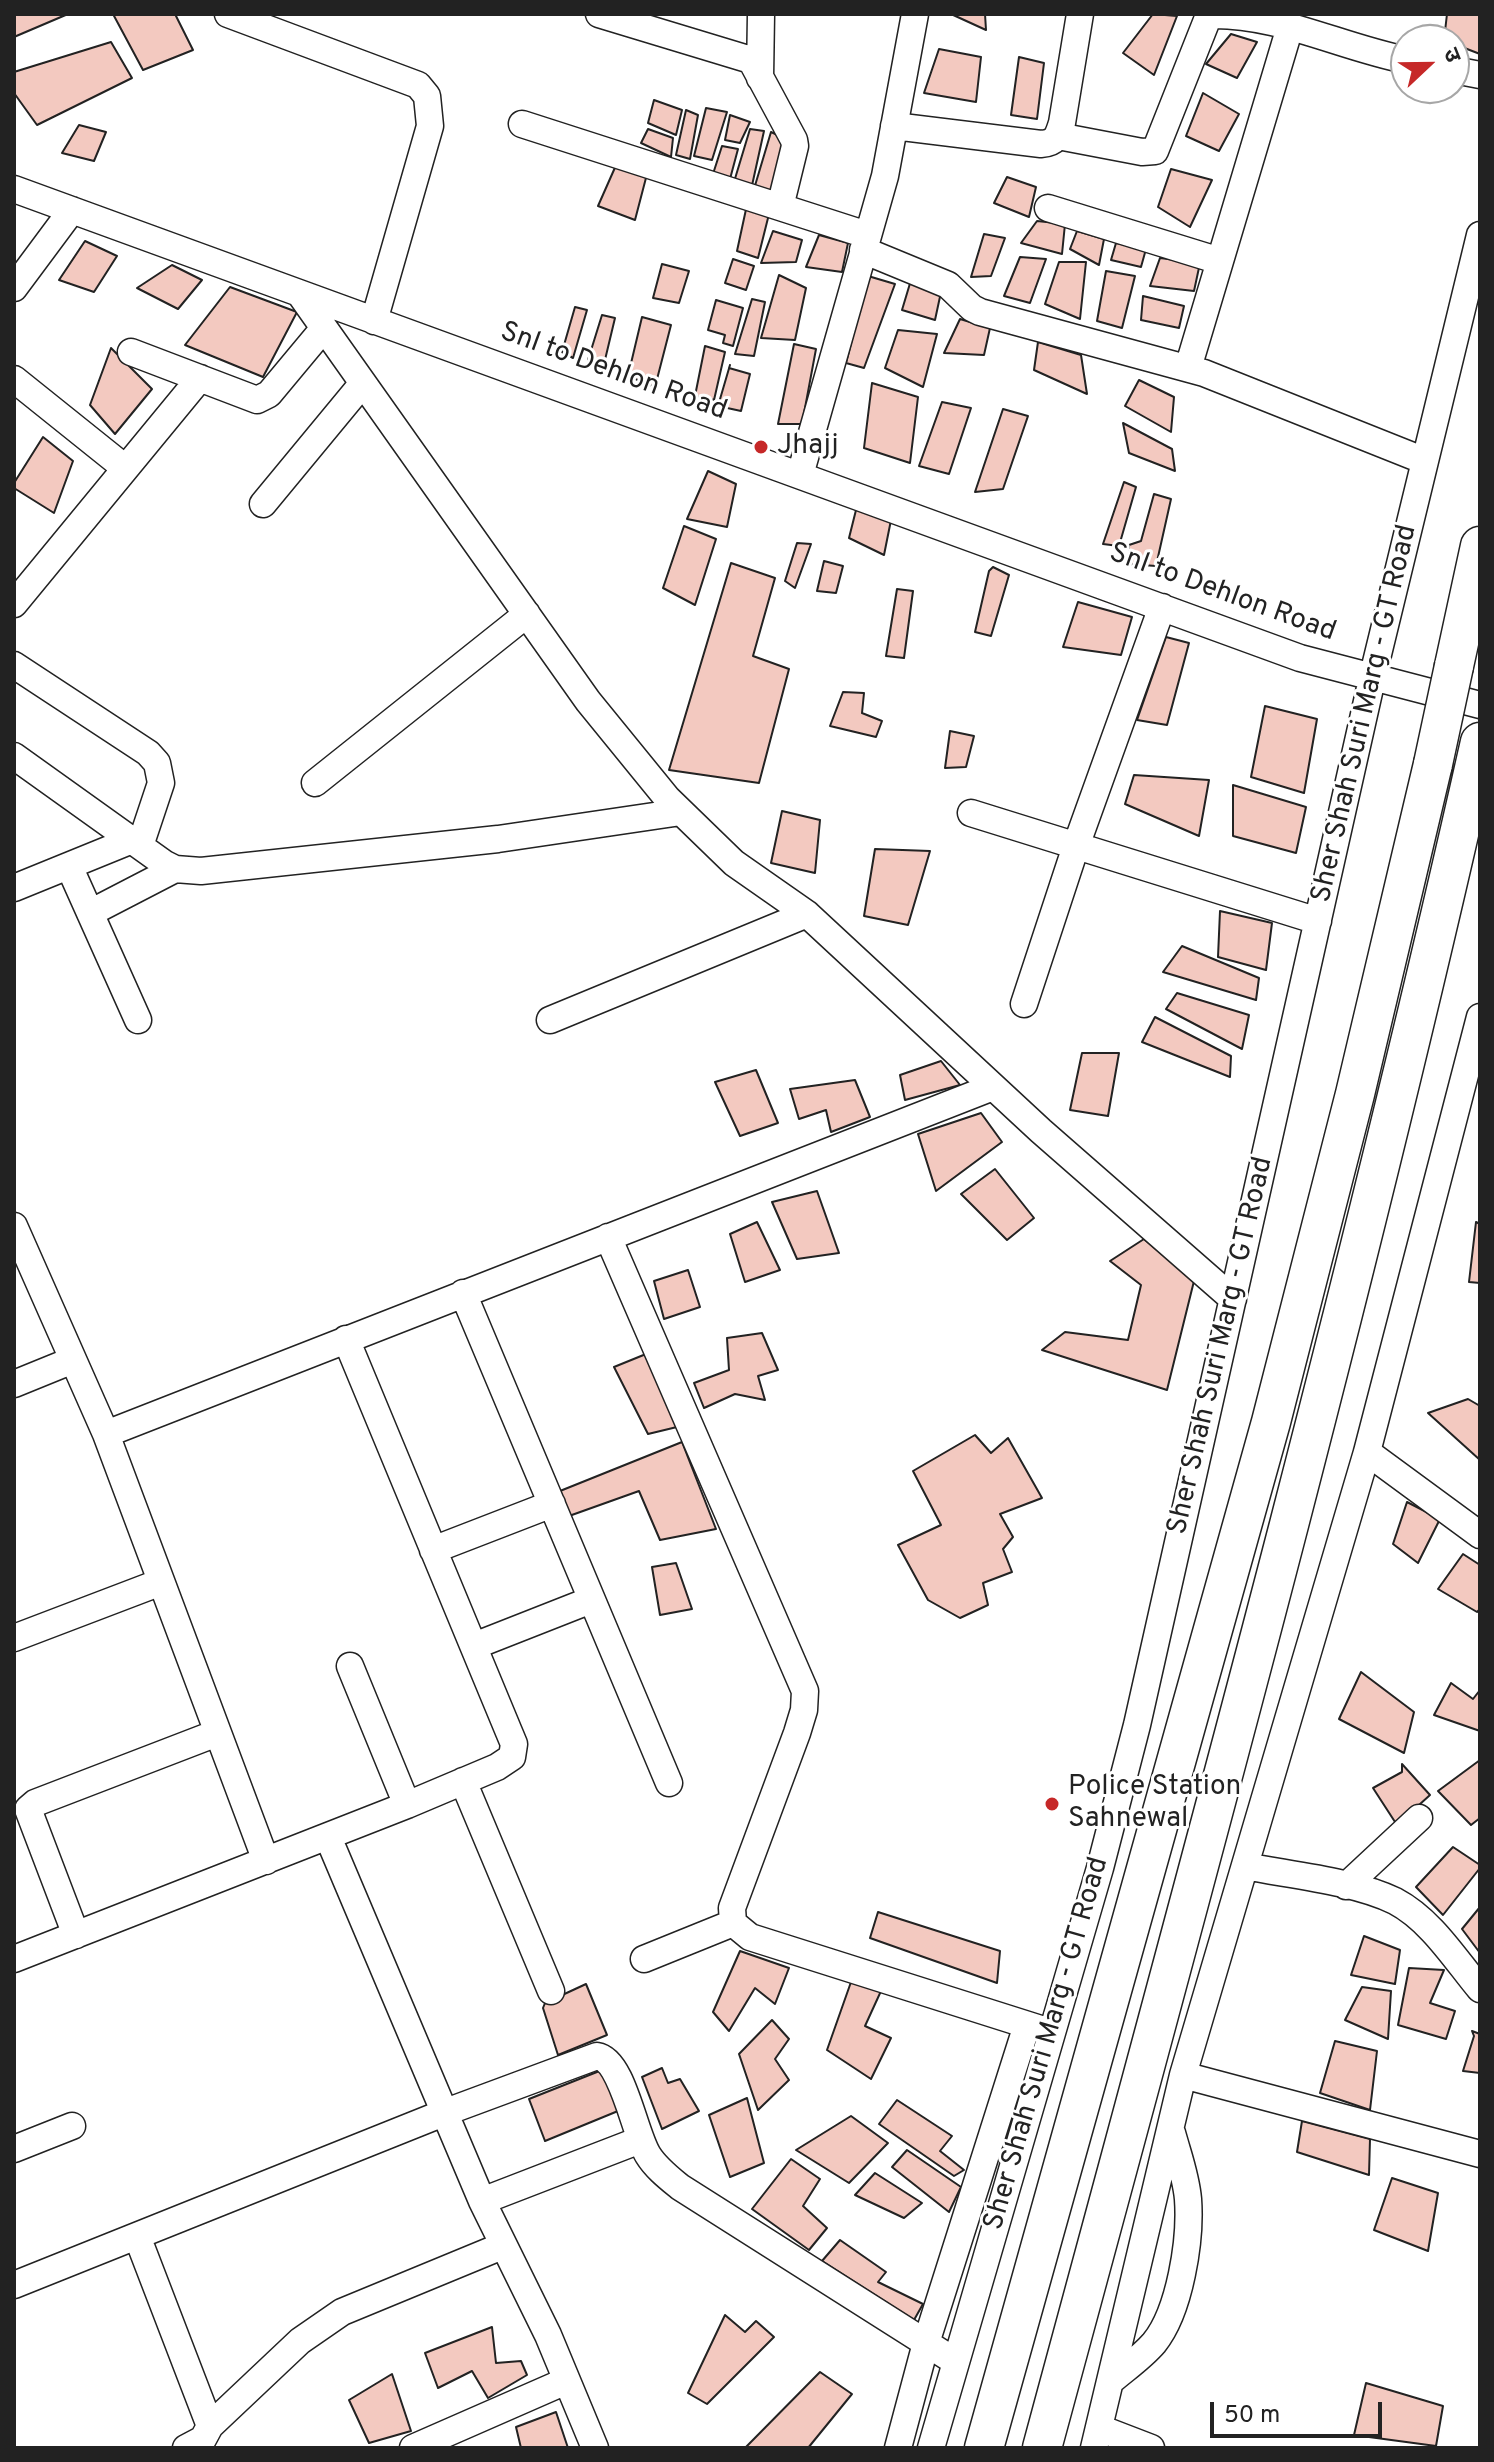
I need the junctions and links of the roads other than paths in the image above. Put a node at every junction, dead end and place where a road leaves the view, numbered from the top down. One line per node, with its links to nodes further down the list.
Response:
1 (228, 14): 21 (street)
2 (599, 14): 8 (street)
3 (761, 14): 8 (street)
4 (915, 14): 10 (street)
5 (1080, 14): 11 (street)
6 (1290, 27): 7 (street); 11 (street); 18 (street)
7 (1390, 57)
8 (760, 79): 13 (street)
9 (522, 124): 13 (street)
10 (894, 126): 11 (street); 17 (street)
11 (1058, 136)
12 (14, 189): 15 (street, Snl to Dehlon Road)
13 (780, 207): 17 (street)
14 (1048, 208): 18 (street)
15 (72, 210): 19 (street); 20 (street, Snl to Dehlon Road)
16 (1480, 235): 28 (street, Sher Shah Suri Marg - GT Road)
17 (865, 243): 24 (street); 30 (street)
18 (1220, 261): 24 (street)
19 (14, 288)
20 (300, 294): 21 (street, Snl to Dehlon Road); 22 (street)
21 (374, 321): 30 (street, Snl to Dehlon Road)
22 (324, 328): 25 (street); 27 (street)
23 (131, 352): 25 (street)
24 (1188, 368): 28 (street)
25 (200, 378): 29 (street)
26 (14, 379): 29 (street)
27 (363, 383): 31 (street); 35 (street)
28 (1425, 461): 37 (street, Sher Shah Suri Marg - GT Road)
29 (125, 468): 33 (street)
30 (800, 475): 34 (street, Snl to Dehlon Road)
31 (263, 504)
32 (1480, 546): 114 (highway, Sher Shah Suri Marg - GT Road, bridge)
33 (14, 604)
34 (1162, 607): 37 (street, Snl to Dehlon Road); 45 (street)
35 (527, 614): 41 (street); 42 (street)
36 (14, 665): 44 (street)
37 (1372, 679): 38 (street, Snl to Dehlon Road); 51 (street, Sher Shah Suri Marg - GT Road)
38 (1480, 705)
39 (14, 756): 44 (street)
40 (1477, 757): 115 (highway)
41 (315, 783)
42 (681, 812): 47 (street); 50 (street)
43 (971, 813): 45 (street)
44 (136, 843): 46 (street); 47 (street)
45 (1076, 846): 51 (street); 52 (street)
46 (69, 866): 48 (street); 49 (street)
47 (175, 869): 49 (street)
48 (14, 888)
49 (90, 913): 54 (street)
50 (807, 914): 55 (street); 56 (street)
51 (1318, 921): 61 (street, Sher Shah Suri Marg - GT Road)
52 (1024, 1004)
53 (1480, 1017): 66 (street)
54 (138, 1020)
55 (550, 1020)
56 (993, 1087): 58 (street); 61 (street)
57 (14, 1226): 59 (street)
58 (608, 1237): 60 (street); 84 (street)
59 (24, 1275): 63 (street)
60 (463, 1293): 62 (street); 67 (street)
61 (1233, 1299): 90 (street, Sher Shah Suri Marg - GT Road)
62 (346, 1339): 65 (street); 69 (street)
63 (73, 1360): 64 (street); 65 (street)
64 (14, 1384)
65 (106, 1434): 70 (street)
66 (1367, 1452): 68 (street); 82 (street)
67 (552, 1504): 69 (street); 71 (street)
68 (1480, 1535)
69 (433, 1550): 73 (street)
70 (161, 1582): 72 (street); 75 (street)
71 (591, 1600): 73 (street); 77 (street)
72 (14, 1638)
73 (474, 1646): 76 (street)
74 (350, 1666): 78 (street)
75 (217, 1733): 81 (street); 85 (street)
76 (463, 1781): 78 (street); 89 (street)
77 (669, 1783)
78 (407, 1805): 80 (street)
79 (1419, 1818): 83 (street)
80 (328, 1837): 81 (street); 92 (street)
81 (266, 1861): 85 (street)
82 (1245, 1866): 83 (street); 91 (street)
83 (1346, 1886): 88 (street)
84 (733, 1923): 87 (street); 90 (street)
85 (76, 1935): 86 (street)
86 (14, 1959)
87 (644, 1959)
88 (1480, 1989)
89 (551, 1991)
90 (1038, 2029): 102 (street); 103 (street, Sher Shah Suri Marg - GT Road)
91 (1183, 2075): 94 (street); 97 (street)
92 (446, 2112): 95 (street); 98 (street); 99 (street)
93 (72, 2126): 96 (street)
94 (1171, 2129): 104 (street); 104 (street)
95 (640, 2140): 98 (street); 102 (street)
96 (14, 2149)
97 (1480, 2154)
98 (482, 2201): 100 (street)
99 (137, 2236): 101 (street); 107 (street)
100 (502, 2246): 105 (street); 107 (street)
101 (14, 2285)
102 (926, 2343): 103 (street); 106 (street)
103 (956, 2362): 109 (street, Sher Shah Suri Marg - GT Road)
104 (1112, 2380): 108 (street)
105 (566, 2381): 111 (street); 112 (street)
106 (905, 2419): 109 (street); 113 (street)
107 (210, 2426): 110 (street)
108 (1096, 2438): 116 (street)
109 (933, 2440)
110 (186, 2448)
111 (413, 2448)
112 (595, 2448)
113 (898, 2448)
114 (984, 2448)
115 (1042, 2448)
116 (1151, 2448)

